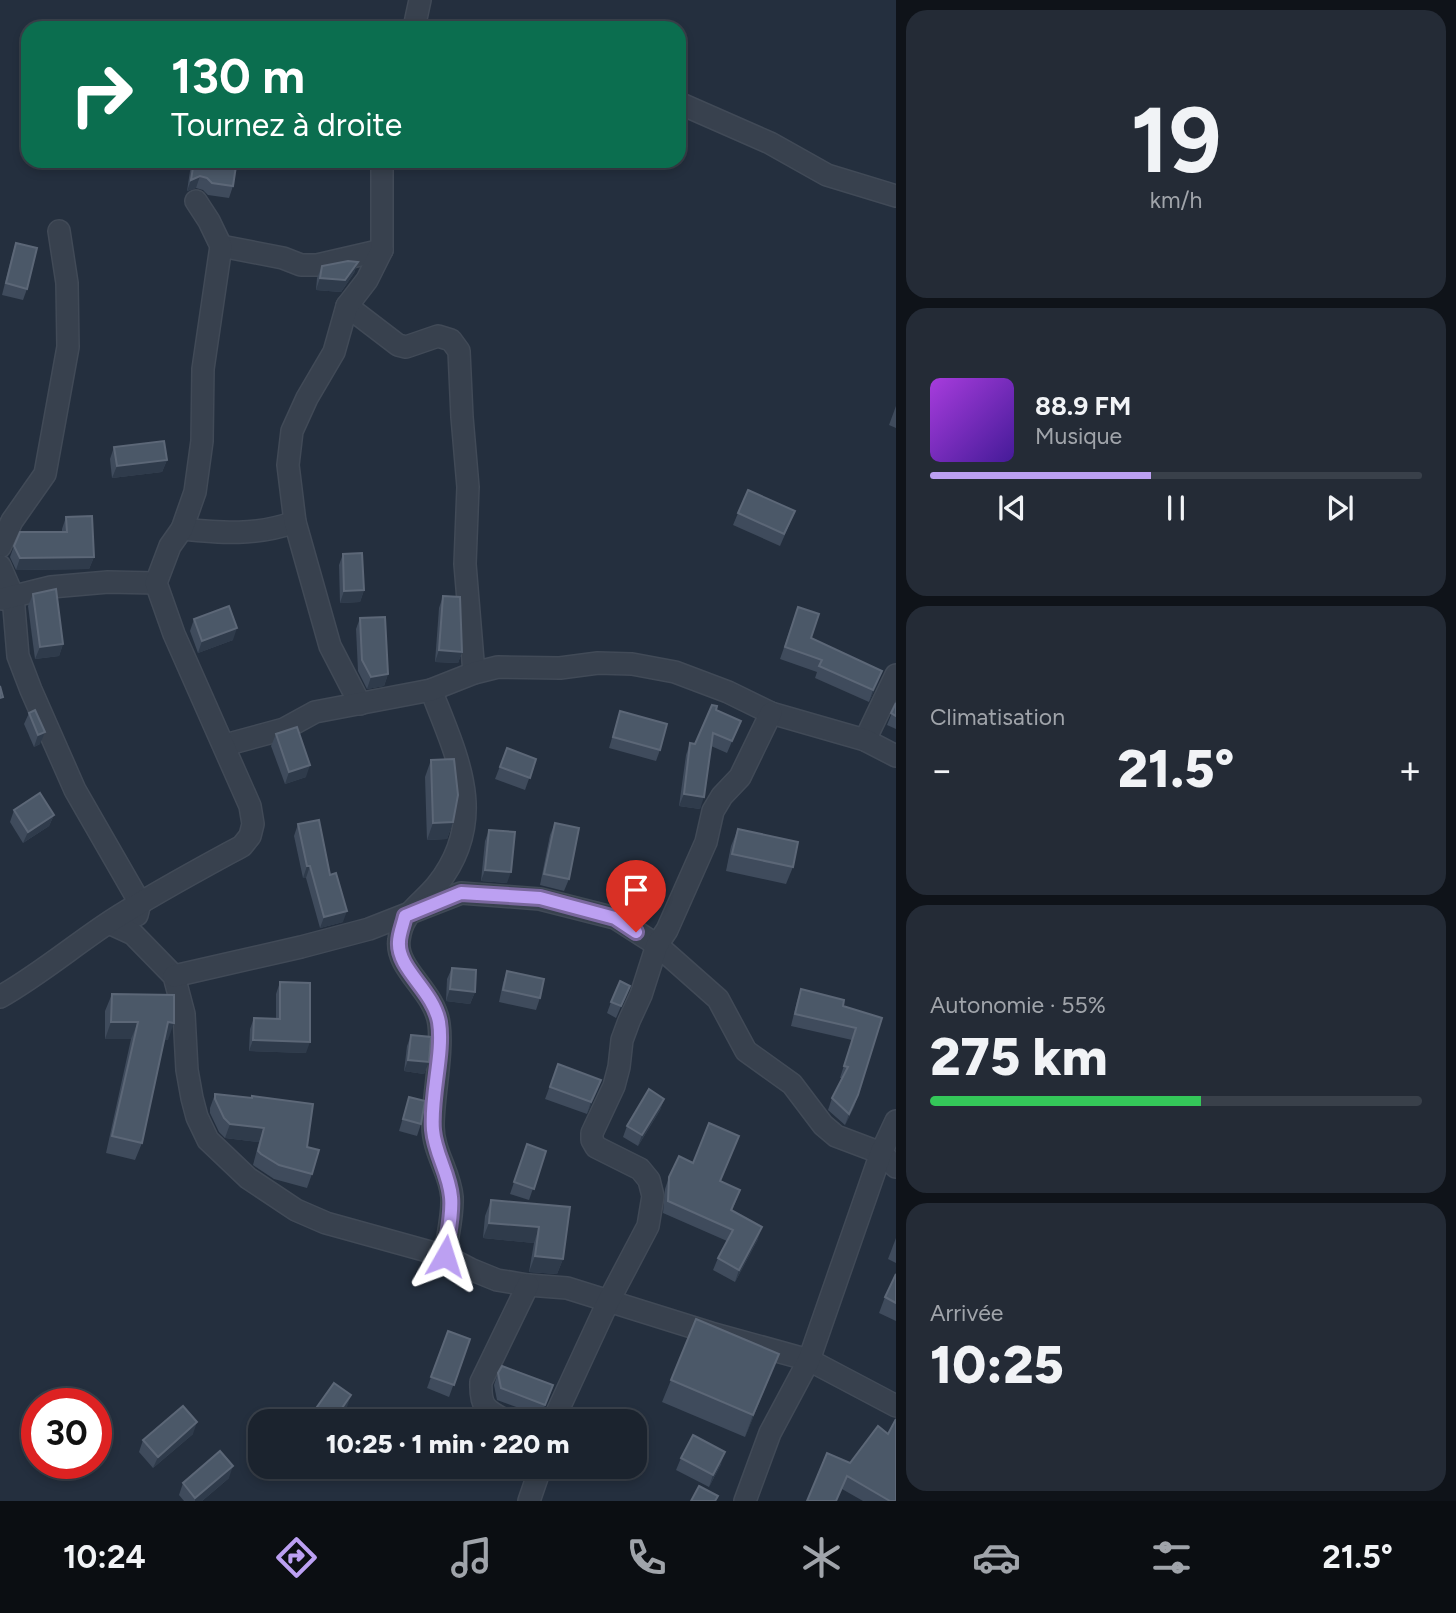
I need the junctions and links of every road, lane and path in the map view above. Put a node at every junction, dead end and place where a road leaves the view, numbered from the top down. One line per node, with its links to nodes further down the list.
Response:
1 (420, 0): 2 (street)
2 (416, 21)
3 (686, 106): 5 (street)
4 (383, 168): 9 (street)
5 (896, 196)
6 (196, 201): 8 (street)
7 (60, 231): 13 (street)
8 (221, 246): 9 (street); 12 (street)
9 (383, 250): 10 (street)
10 (346, 306): 11 (street); 17 (street)
11 (295, 522): 12 (street); 20 (street)
12 (182, 529): 15 (street)
13 (0, 547)
14 (0, 566): 16 (street)
15 (156, 583): 16 (street); 23 (street)
16 (7, 598): 25 (street)
17 (474, 673): 19 (street); 21 (street)
18 (896, 675): 22 (street)
19 (431, 690): 20 (street); 26 (street)
20 (360, 704): 23 (street)
21 (771, 713): 22 (street); 29 (street)
22 (865, 740): 24 (street)
23 (225, 745): 25 (street)
24 (896, 756)
25 (140, 903): 27 (street); 28 (street)
26 (405, 916): 29 (street); 30 (street); 34 (street)
27 (109, 923): 28 (street); 31 (street)
28 (133, 934): 30 (street)
29 (657, 945): 33 (street); 36 (street)
30 (174, 976): 34 (street)
31 (0, 998)
32 (896, 1121): 33 (street)
33 (888, 1160): 37 (street)
34 (445, 1256): 35 (street)
35 (528, 1285): 36 (street); 39 (street)
36 (608, 1302): 37 (street); 40 (street)
37 (809, 1360): 38 (street); 43 (street)
38 (896, 1406)
39 (486, 1409)
40 (559, 1409)
41 (537, 1479): 42 (street)
42 (529, 1501)
43 (745, 1501)

